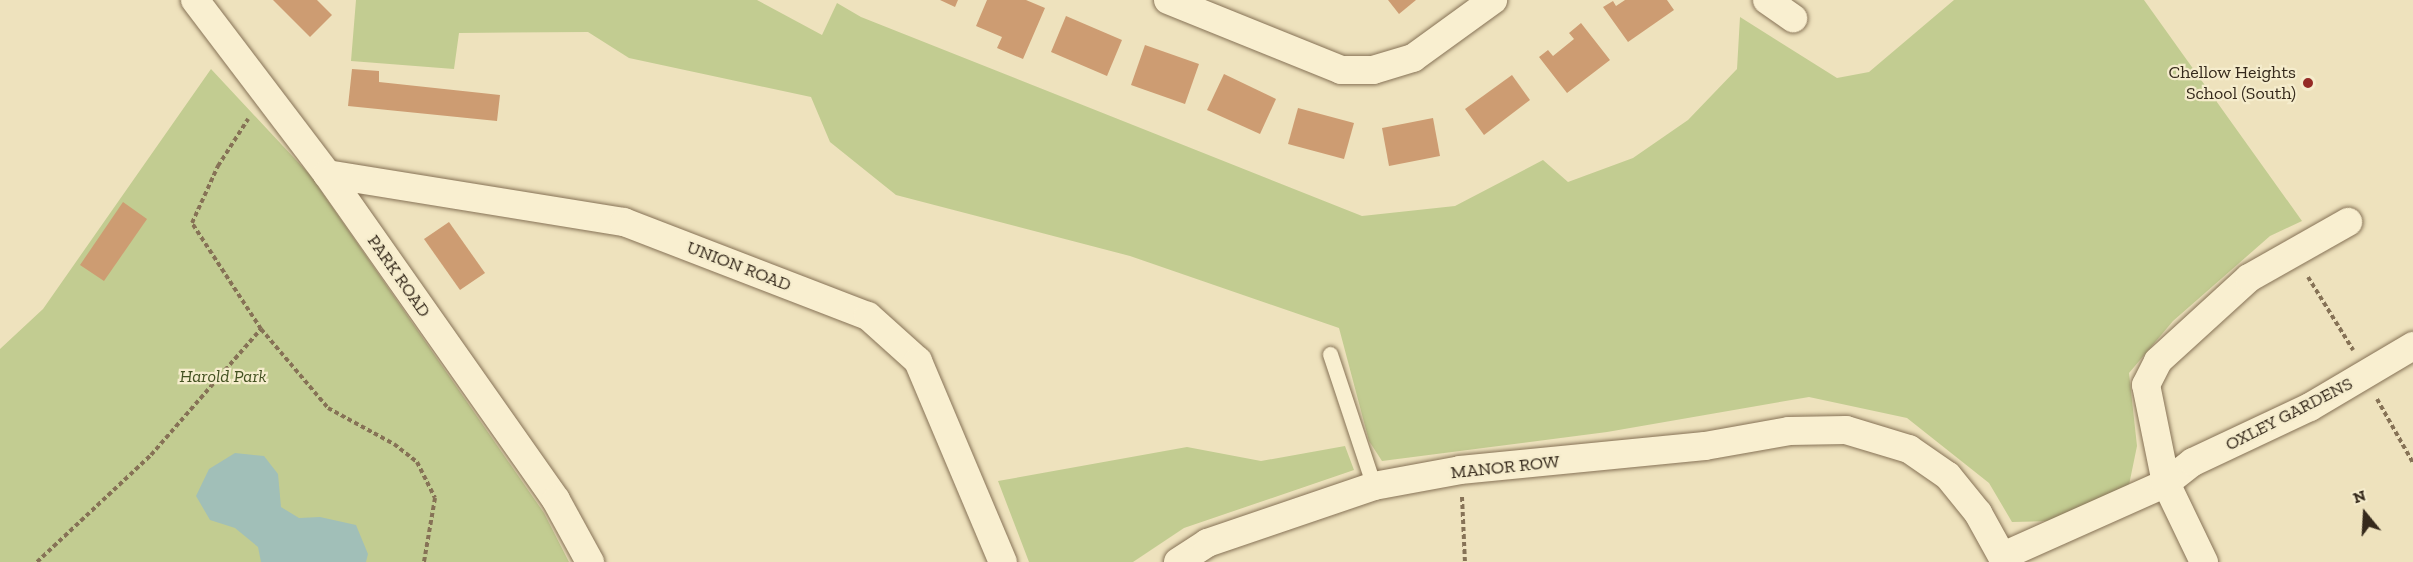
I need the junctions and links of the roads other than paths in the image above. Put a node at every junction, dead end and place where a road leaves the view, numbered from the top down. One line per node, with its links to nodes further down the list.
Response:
1 (195, 0): 6 (street, PARK ROAD)
2 (1168, 0): 3 (street)
3 (1493, 0)
4 (1767, 0): 5 (street)
5 (1793, 18)
6 (327, 174): 13 (street, PARK ROAD); 14 (street, UNION ROAD)
7 (2348, 222): 10 (street)
8 (2413, 346): 10 (street, OXLEY GARDENS)
9 (1330, 354): 11 (lane)
10 (2166, 483): 12 (street, OXLEY GARDENS); 16 (street)
11 (1374, 486): 12 (street, MANOR ROW); 15 (street, MANOR ROW)
12 (2004, 559)
13 (590, 562)
14 (1003, 562)
15 (1178, 562)
16 (2204, 562)

